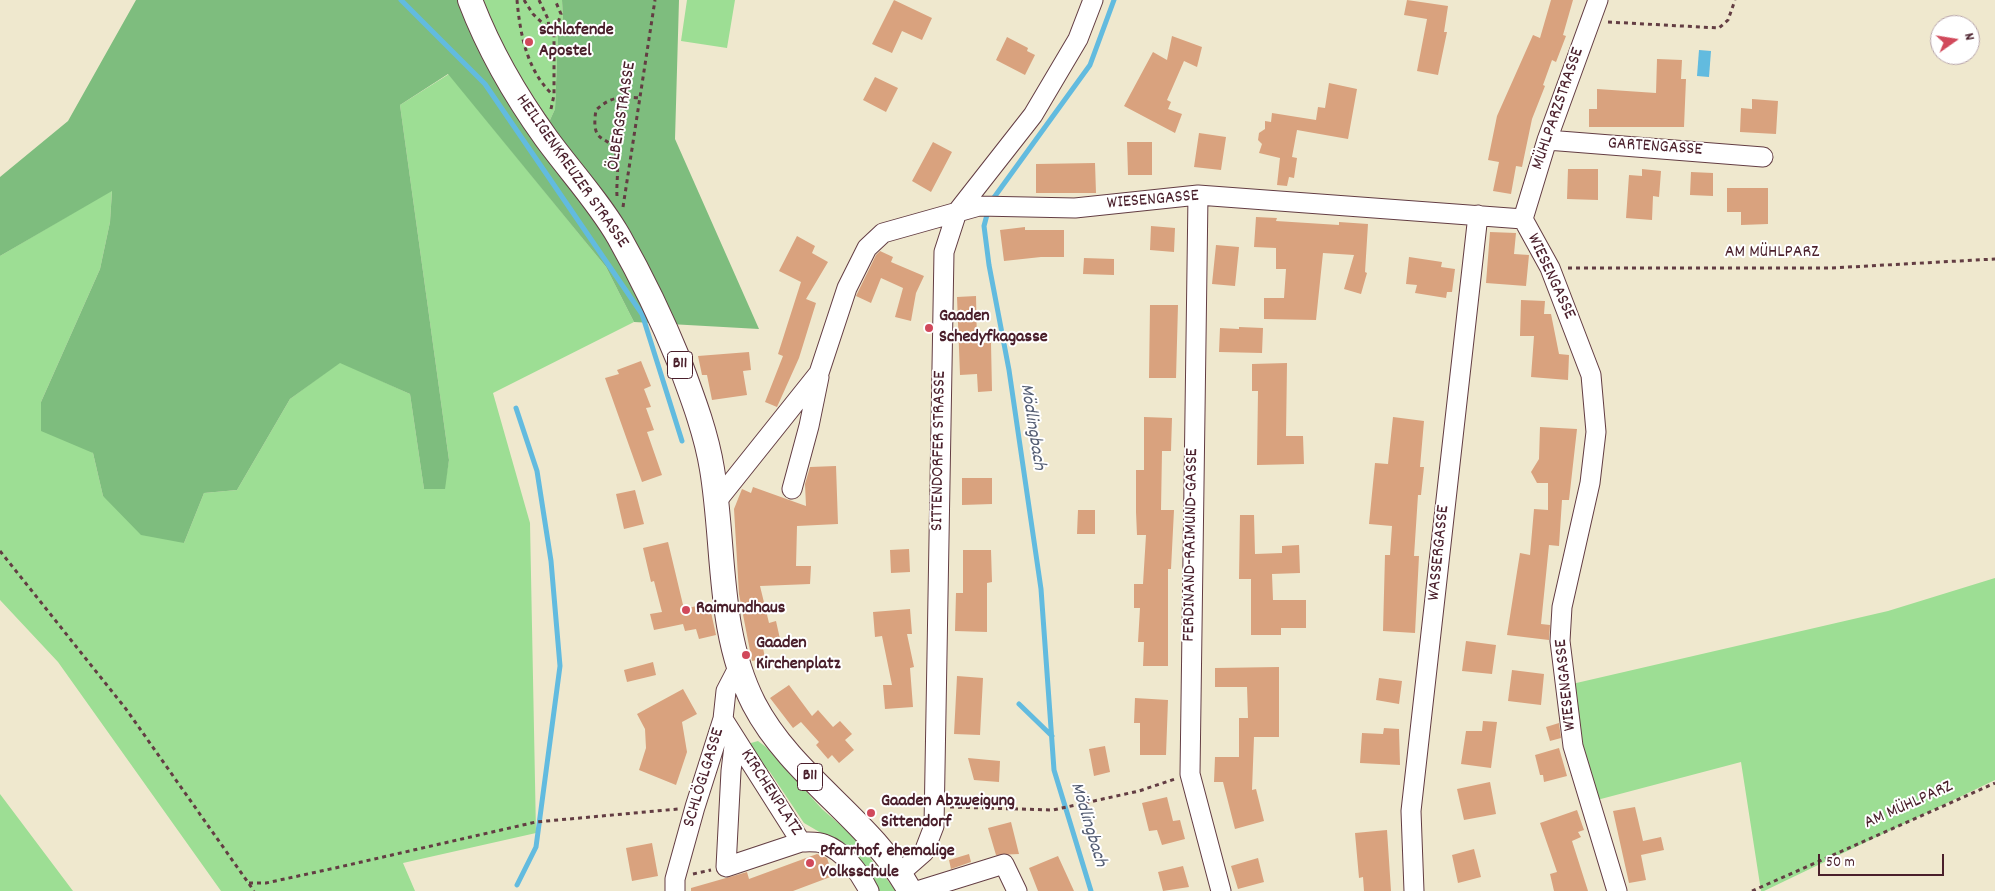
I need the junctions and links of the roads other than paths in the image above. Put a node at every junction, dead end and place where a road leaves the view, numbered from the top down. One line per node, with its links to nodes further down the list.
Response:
1 (470, 0): 12 (main road, HEILIGENKREUZER STRASSE / B11)
2 (1093, 0): 7 (street, SITTENDORFER STRASSE)
3 (1598, 0): 4 (street, MÜHLPARZSTRASSE)
4 (1546, 140): 5 (street, GARTENGASSE); 9 (street, MÜHLPARZSTRASSE)
5 (1763, 157)
6 (1198, 195): 7 (street, WIESENGASSE); 8 (street, WIESENGASSE); 22 (street, FERDINAND-RAIMUND-GASSE)
7 (957, 212): 10 (street, WIESENGASSE); 17 (street, SITTENDORFER STRASSE)
8 (1478, 215): 9 (street, WIESENGASSE); 23 (street, WASSERGASSE)
9 (1523, 219): 24 (street, WIESENGASSE)
10 (815, 379): 11 (street); 12 (street)
11 (792, 489)
12 (716, 502): 13 (main road, HEILIGENKREUZER STRASSE / B11)
13 (739, 666): 14 (street, SCHLÖGLGASSE); 17 (main road, KIRCHENPLATZ / B11)
14 (723, 719): 15 (street, KIRCHENPLATZ); 18 (street, SCHLÖGLGASSE)
15 (735, 738): 16 (street, KIRCHENPLATZ); 16 (street)
16 (801, 842): 19 (street, KIRCHENPLATZ)
17 (905, 882)
18 (676, 891)
19 (869, 891)
20 (917, 891): 21 (street)
21 (1017, 891)
22 (1221, 891)
23 (1414, 891)
24 (1617, 891)

